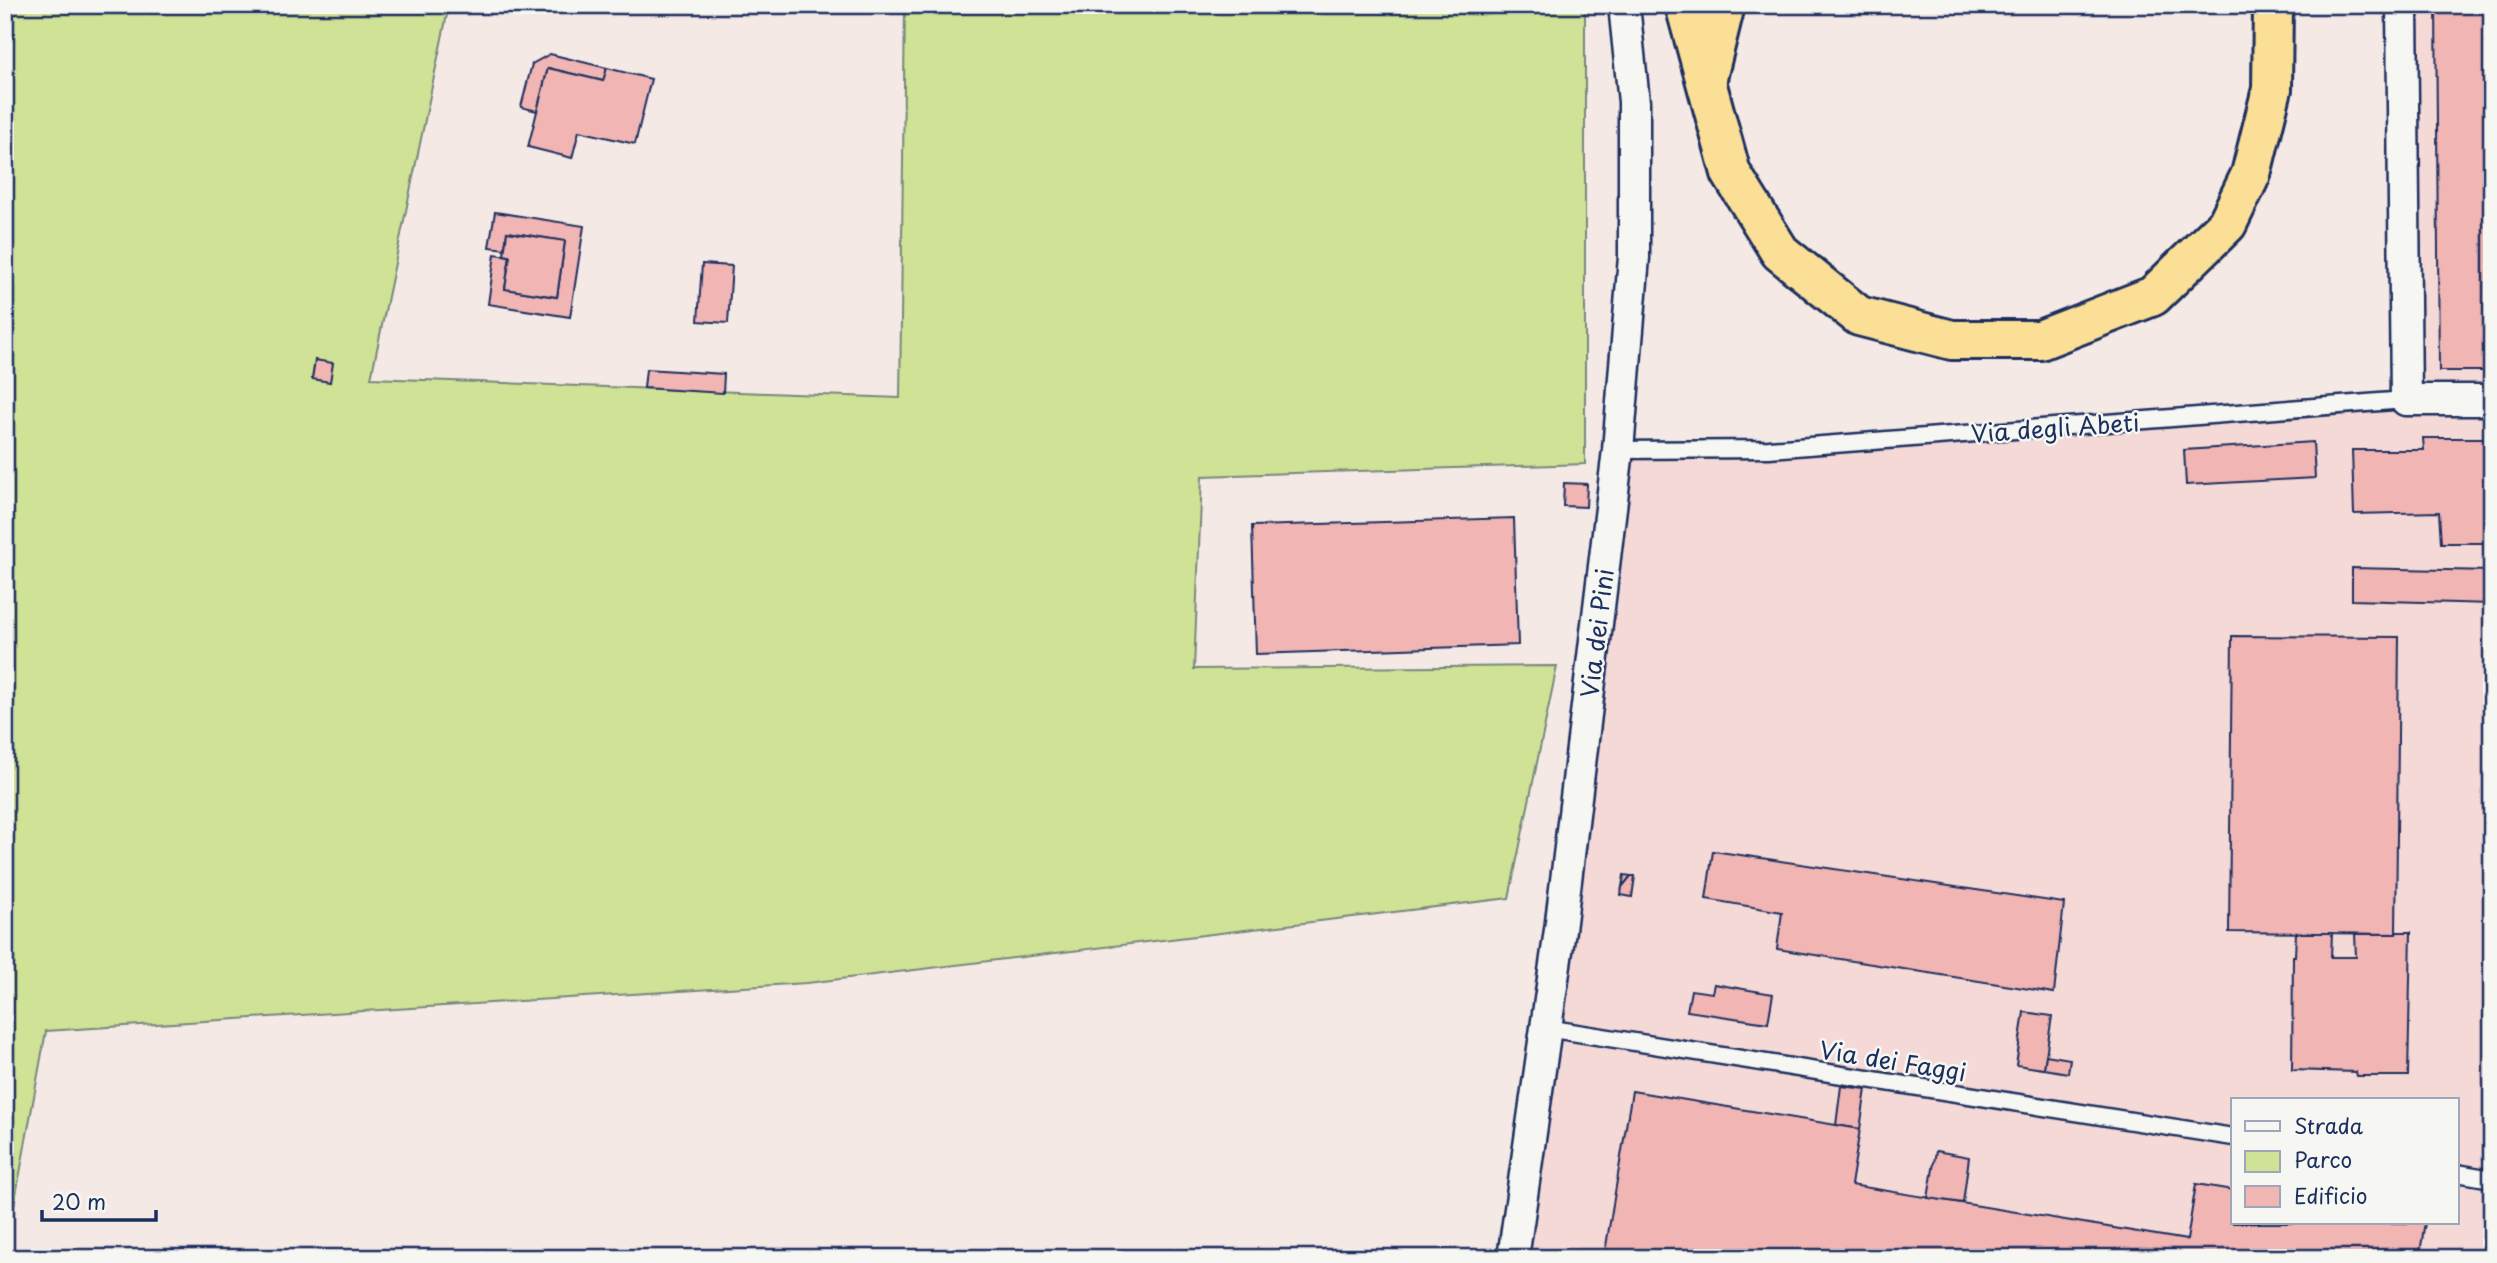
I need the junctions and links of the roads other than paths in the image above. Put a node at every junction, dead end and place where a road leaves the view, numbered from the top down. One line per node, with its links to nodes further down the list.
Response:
1 (1624, 5): 9 (street, Via dei Pini)
2 (1685, 5): 6 (highway)
3 (1725, 5): 6 (highway)
4 (2273, 5): 6 (highway)
5 (2402, 5): 7 (street)
6 (1705, 84)
7 (2406, 400): 8 (street, Via degli Abeti); 9 (lane, Via degli Abeti)
8 (2492, 400)
9 (1618, 450): 10 (street, Via dei Pini)
10 (1546, 1028): 11 (lane, Via dei Faggi); 14 (street, Via dei Pini)
11 (2231, 1137)
12 (2458, 1173): 13 (lane)
13 (2492, 1179)
14 (1514, 1258)

